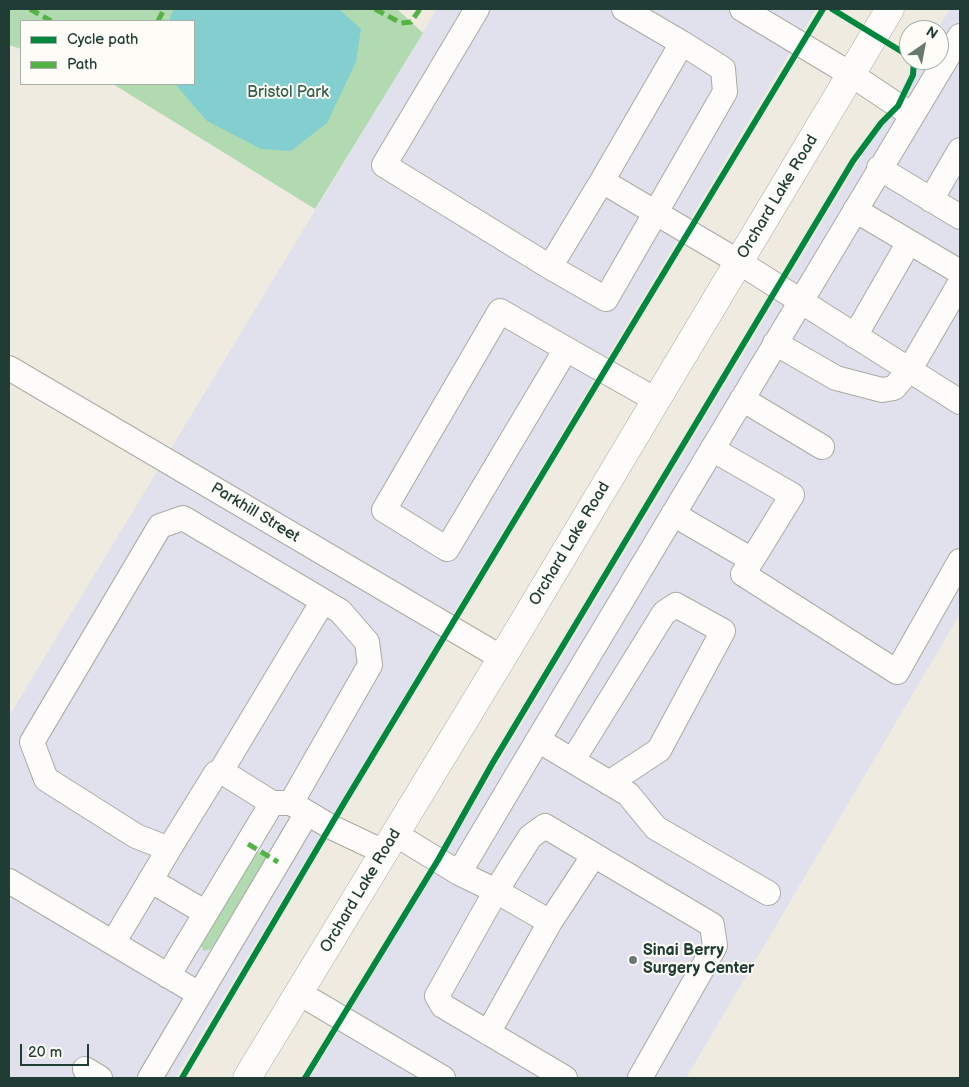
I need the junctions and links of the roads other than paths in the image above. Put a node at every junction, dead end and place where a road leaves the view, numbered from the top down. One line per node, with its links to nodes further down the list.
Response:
1 (476, 9): 18 (street)
2 (624, 9): 6 (street)
3 (742, 9): 7 (street)
4 (890, 9): 7 (main road, Orchard Lake Road)
5 (960, 36): 8 (street)
6 (682, 43): 11 (street); 14 (street)
7 (852, 75): 8 (street); 17 (main road, Orchard Lake Road)
8 (912, 115): 10 (street)
9 (960, 150): 12 (street)
10 (879, 168): 12 (street); 13 (street)
11 (602, 181): 14 (street); 18 (street)
12 (931, 200): 15 (street)
13 (854, 210): 16 (street); 21 (street)
14 (655, 213): 17 (street); 18 (street)
15 (960, 217)
16 (909, 242): 19 (street); 22 (street)
17 (739, 262): 21 (street); 28 (main road, Orchard Lake Road)
18 (550, 267)
19 (960, 272)
20 (960, 283): 26 (street)
21 (800, 300): 22 (street); 23 (street)
22 (855, 336): 26 (street)
23 (775, 343): 26 (street); 27 (street)
24 (566, 348): 24 (street); 28 (street)
25 (9, 368): 36 (street, Parkhill Street)
26 (910, 369): 29 (street)
27 (742, 399): 30 (street); 31 (street)
28 (656, 400): 36 (main road, Orchard Lake Road)
29 (960, 402)
30 (822, 447)
31 (712, 449): 32 (street); 33 (street)
32 (673, 514): 33 (street); 37 (street)
33 (752, 560): 34 (street)
34 (960, 561)
35 (323, 601): 39 (street); 41 (street); 43 (street)
36 (502, 658): 42 (main road, Orchard Lake Road)
37 (538, 740): 38 (street); 45 (street)
38 (573, 760): 40 (street); 40 (street)
39 (221, 771): 41 (street); 43 (street)
40 (609, 783): 49 (street)
41 (290, 806): 42 (street); 50 (street); 55 (street)
42 (390, 843): 45 (street); 54 (main road, Orchard Lake Road)
43 (169, 849): 46 (street)
44 (594, 855): 48 (street); 51 (street); 61 (street)
45 (458, 873): 48 (street)
46 (150, 880): 50 (street); 52 (street)
47 (9, 881): 52 (street)
48 (496, 891): 51 (street); 56 (street)
49 (768, 893)
50 (206, 913): 53 (street)
51 (550, 922): 56 (street)
52 (113, 943): 53 (street)
53 (168, 976): 55 (street)
54 (299, 993): 58 (main road, Orchard Lake Road); 59 (street)
55 (199, 994): 57 (street)
56 (488, 1033): 60 (street)
57 (150, 1078)
58 (247, 1078)
59 (444, 1078)
60 (565, 1078)
61 (640, 1078)

